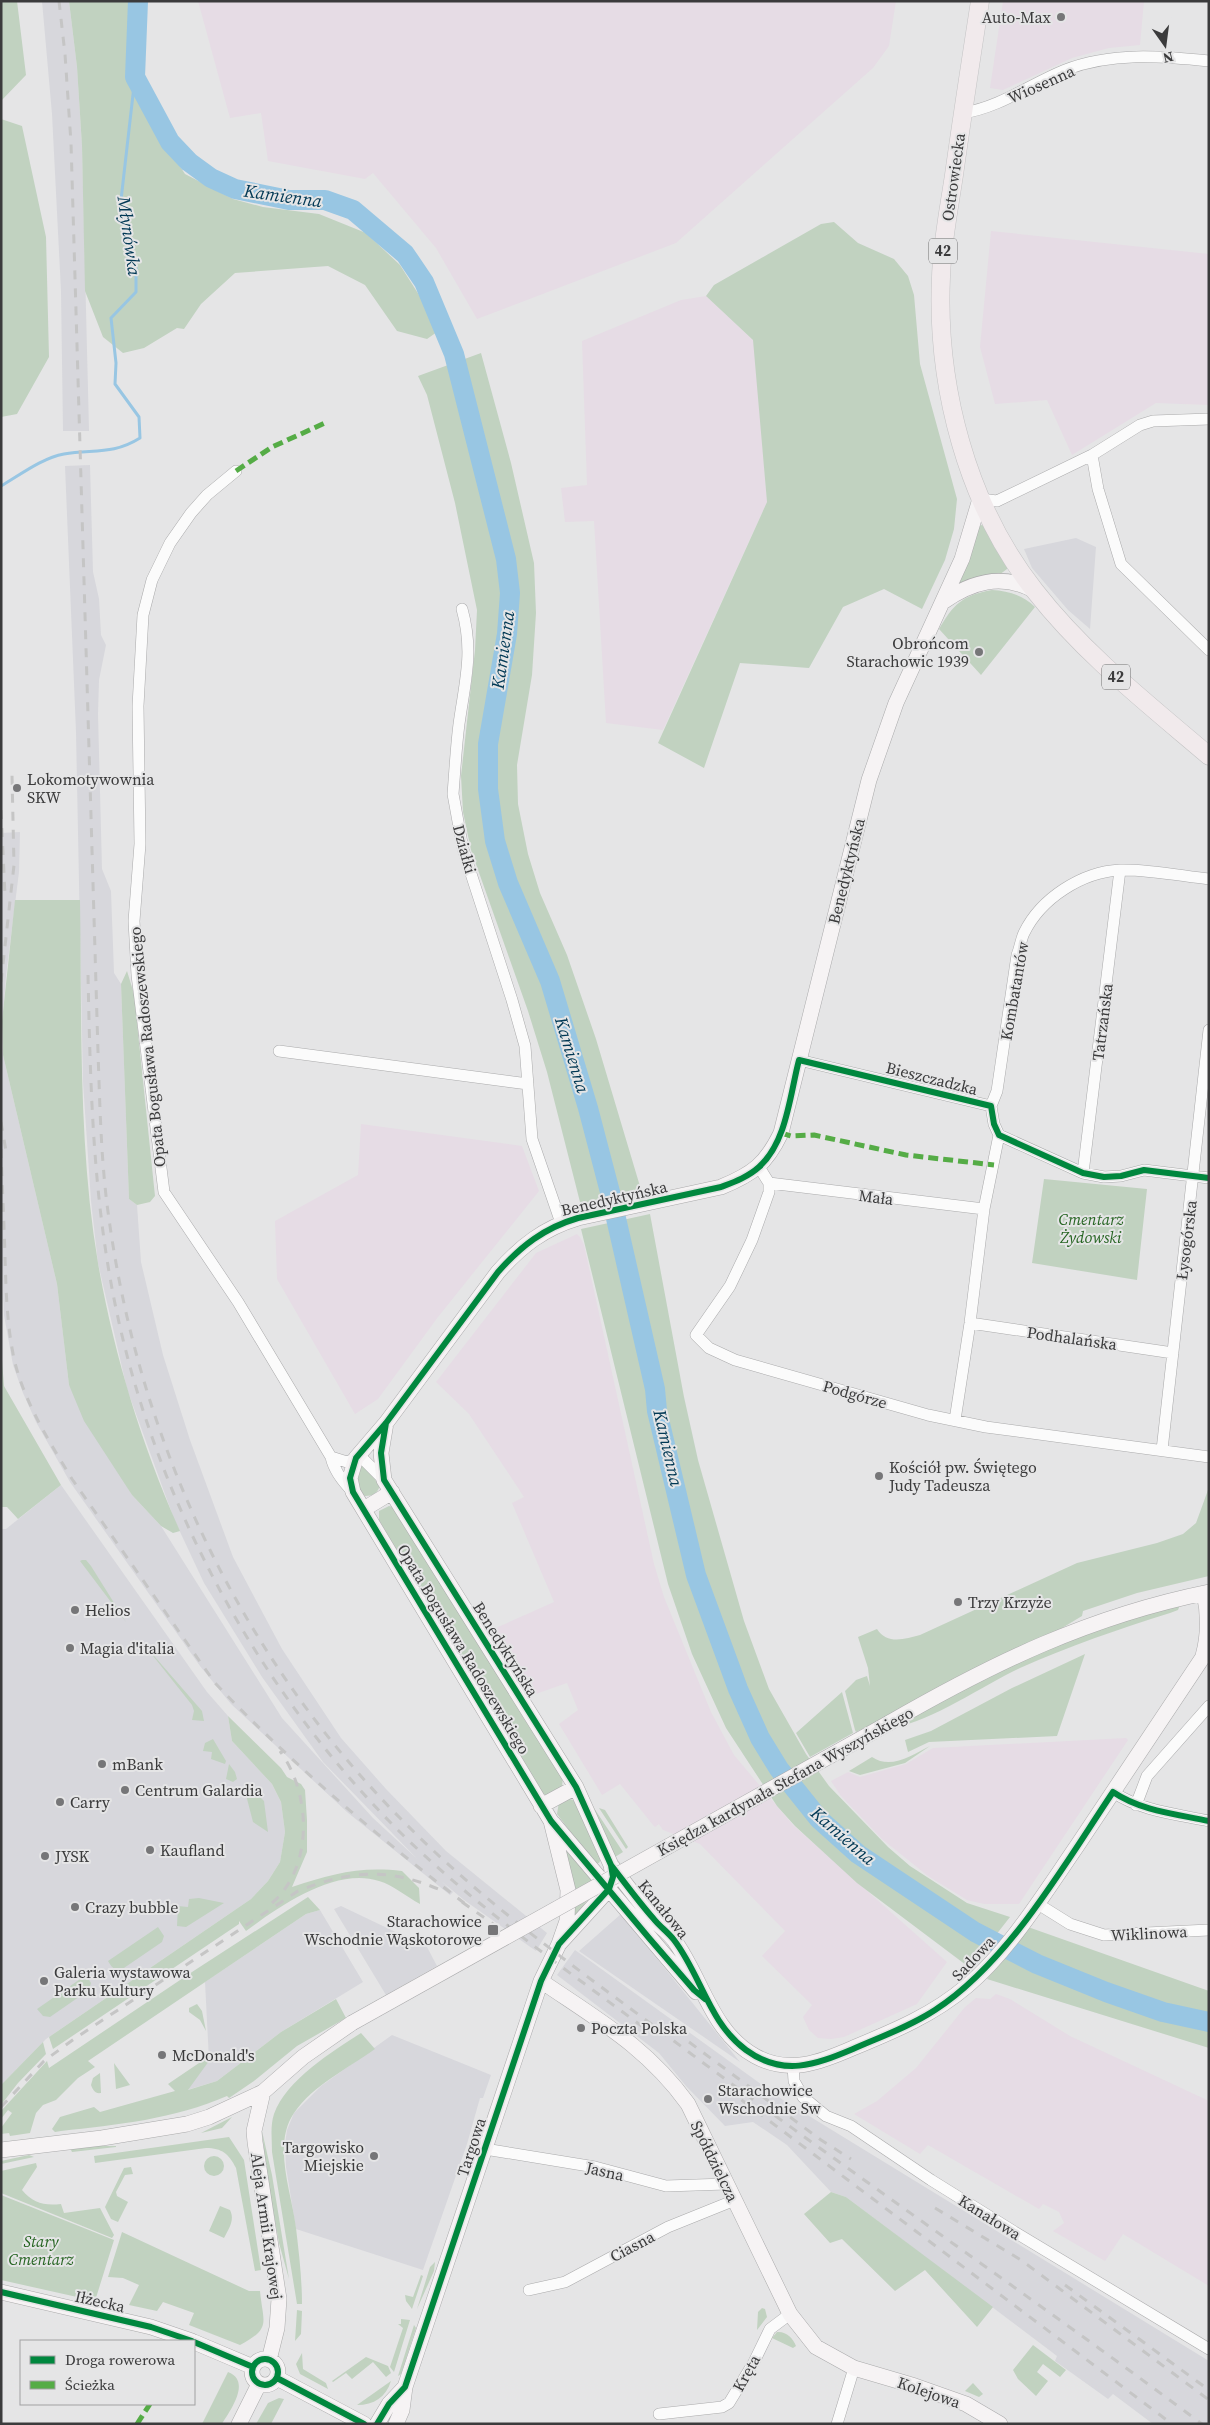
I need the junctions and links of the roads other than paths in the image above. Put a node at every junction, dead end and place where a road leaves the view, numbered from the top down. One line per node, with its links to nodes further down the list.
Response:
1 (980, 1): 3 (main road, Ostrowiecka / 42)
2 (1209, 61): 3 (street, Wiosenna)
3 (963, 113): 7 (main road, Ostrowiecka / 42)
4 (1209, 420): 5 (street)
5 (1092, 455): 7 (street); 11 (street)
6 (236, 471): 33 (street, Opata Bogusława Radoszewskiego)
7 (980, 499): 8 (main road, 42); 9 (street, Benedyktyńska)
8 (1034, 590): 9 (street); 12 (main road, 42)
9 (942, 603): 17 (street, Benedyktyńska)
10 (462, 609): 18 (street, Działki)
11 (1209, 650)
12 (1209, 756)
13 (1120, 870): 14 (street, Kombatantów); 19 (street, Kombatantów); 22 (street, Tatrzańska)
14 (1209, 879)
15 (1209, 1030): 23 (street, Łysogórska)
16 (282, 1051): 18 (street)
17 (798, 1060): 19 (street, Bieszczadzka); 21 (street, Benedyktyńska)
18 (528, 1084): 27 (street, Działki)
19 (991, 1106): 20 (street, Bieszczadzka)
20 (999, 1135): 22 (street); 26 (street)
21 (759, 1168): 25 (street); 27 (street, Benedyktyńska)
22 (1083, 1173): 23 (street)
23 (1193, 1176): 24 (street); 29 (street, Łysogórska)
24 (1209, 1178)
25 (769, 1183): 26 (street, Mała); 30 (street, Podgórze)
26 (984, 1210): 28 (street)
27 (562, 1223): 31 (street, Benedyktyńska)
28 (970, 1323): 29 (street, Podhalańska); 30 (street)
29 (1173, 1353): 32 (street, Łysogórska)
30 (955, 1420): 32 (street, Podgórze)
31 (386, 1423): 35 (street, Benedyktyńska); 36 (street, Benedyktyńska)
32 (1162, 1450): 34 (street, Podgórze)
33 (331, 1457): 35 (street); 37 (street, Opata Bogusława Radoszewskiego)
34 (1209, 1457)
35 (356, 1458): 36 (street); 37 (street, Benedyktyńska)
36 (388, 1486): 38 (street); 42 (street, Benedyktyńska)
37 (353, 1492): 38 (street, Opata Bogusława Radoszewskiego)
38 (364, 1509): 44 (street, Opata Bogusława Radoszewskiego)
39 (1206, 1592): 40 (street, Sadowa); 57 (street, Księdza kardynała Stefana Wyszyńskiego, bridge)
40 (1206, 1653): 43 (street, Sadowa)
41 (1209, 1706): 45 (street)
42 (576, 1787): 44 (street); 48 (street, Benedyktyńska)
43 (1113, 1792): 45 (street); 50 (street, Sadowa)
44 (541, 1806): 46 (street, Opata Bogusława Radoszewskiego)
45 (1136, 1806): 47 (street)
46 (551, 1821): 49 (street, Kanałowa); 52 (street, Opata Bogusława Radoszewskiego)
47 (1209, 1821)
48 (611, 1865): 49 (street, Benedyktyńska); 54 (street, Kanałowa)
49 (609, 1889): 52 (street, Targowa); 54 (street, Kanałowa)
50 (1038, 1904): 51 (street, Wiklinowa); 56 (street, Sadowa)
51 (1209, 1930)
52 (559, 1944): 53 (street, Targowa)
53 (541, 1982): 59 (street, Targowa); 62 (street, Spółdzielcza)
54 (705, 1999): 55 (street, Kanałowa)
55 (767, 2061): 56 (street, Sadowa)
56 (793, 2066): 69 (street, Kanałowa)
57 (263, 2092): 58 (street, Księdza kardynała Stefana Wyszyńskiego); 70 (street, Aleja Armii Krajowej)
58 (24, 2149): 60 (street, Księdza kardynała Stefana Wyszyńskiego); 61 (street, Księdza kardynała Stefana Wyszyńskiego)
59 (485, 2149): 62 (street, Jasna); 75 (street, Targowa)
60 (1, 2150)
61 (1, 2158)
62 (726, 2184): 63 (street, Spółdzielcza)
63 (735, 2200): 64 (street, Ciasna); 66 (street, Spółdzielcza)
64 (529, 2290)
65 (1, 2292): 67 (street, Iłżecka)
66 (790, 2314): 72 (street, Spółdzielcza); 76 (street, Kręta)
67 (187, 2340)
68 (195, 2343): 71 (street, Iłżecka)
69 (1209, 2349)
70 (269, 2360): 71 (street); 73 (street)
71 (253, 2367): 74 (street)
72 (854, 2368): 81 (street); 82 (street, Kolejowa)
73 (277, 2378): 74 (street); 78 (street)
74 (260, 2384): 77 (street)
75 (405, 2387): 79 (street, Targowa); 80 (street, Targowa)
76 (660, 2414)
77 (240, 2424)
78 (364, 2424)
79 (377, 2424)
80 (396, 2424)
81 (837, 2424)
82 (1000, 2424)

